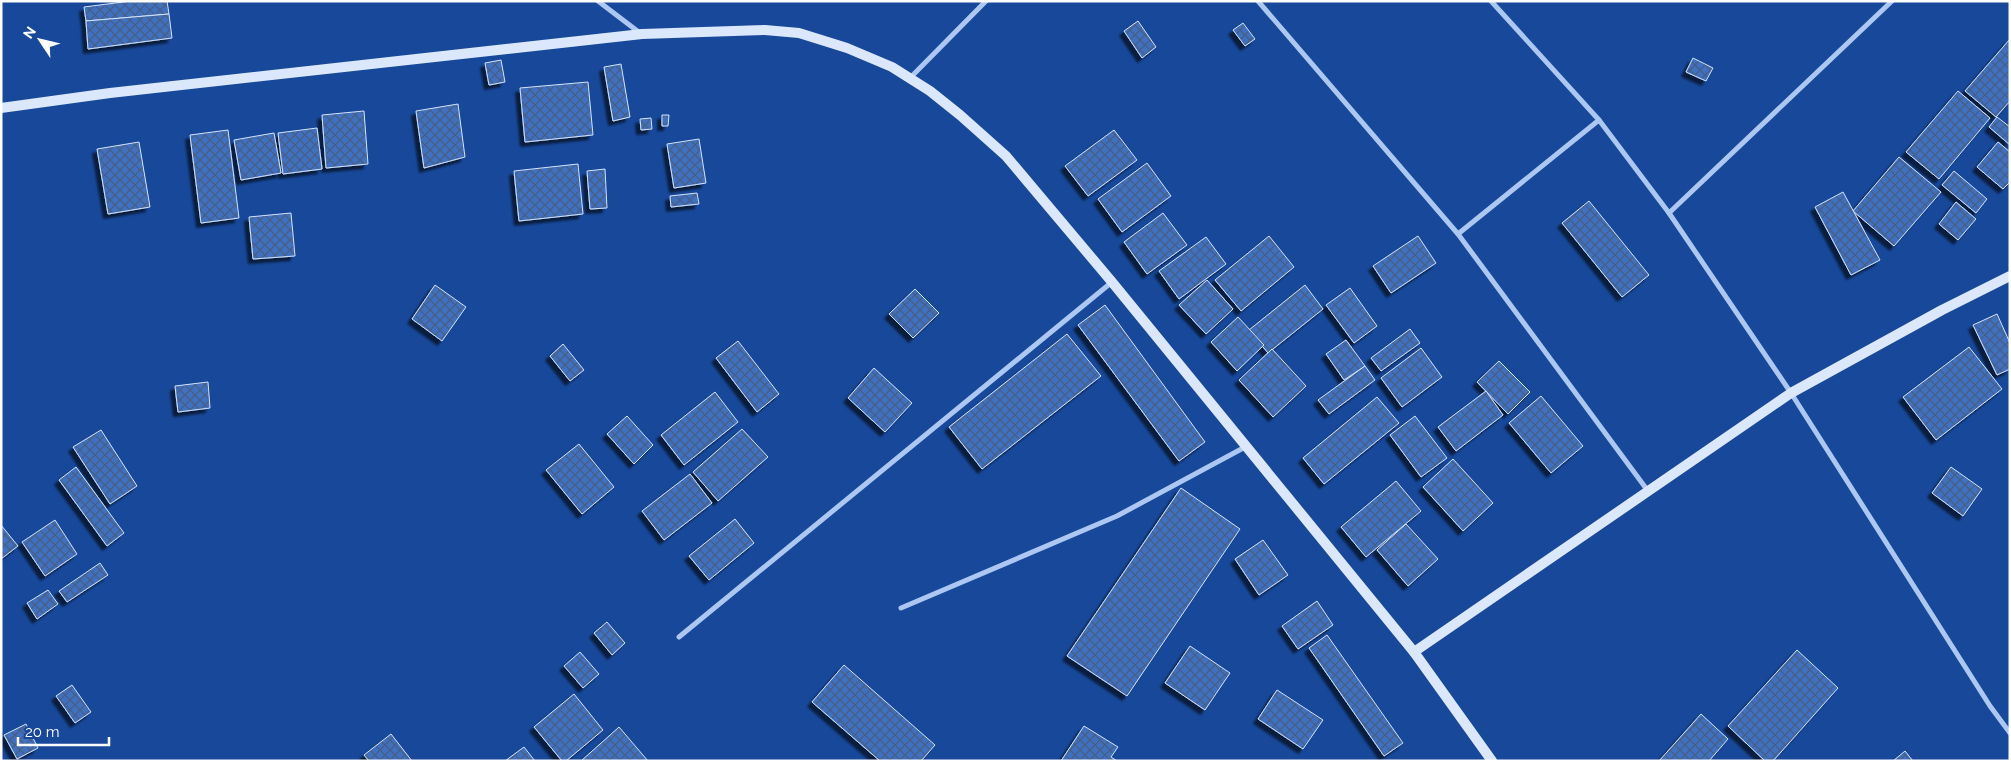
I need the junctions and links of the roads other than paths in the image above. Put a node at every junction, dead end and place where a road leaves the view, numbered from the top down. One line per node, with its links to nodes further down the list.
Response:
1 (598, 1): 7 (street)
2 (986, 1): 8 (street)
3 (1258, 1): 12 (street)
4 (1500, 1): 6 (street)
5 (1892, 1): 11 (street)
6 (1493, 4): 10 (street)
7 (642, 34): 8 (street); 9 (street)
8 (910, 78): 14 (street)
9 (1, 108)
10 (1599, 120): 11 (street); 12 (street)
11 (1669, 213): 15 (street)
12 (1458, 234): 17 (street)
13 (2010, 276): 15 (street)
14 (1112, 282): 16 (street); 19 (street)
15 (1791, 393): 17 (street); 21 (street)
16 (1247, 446): 18 (street); 20 (street)
17 (1648, 491): 20 (street)
18 (901, 608)
19 (679, 637)
20 (1414, 652): 22 (street)
21 (2010, 733)
22 (1492, 761)

